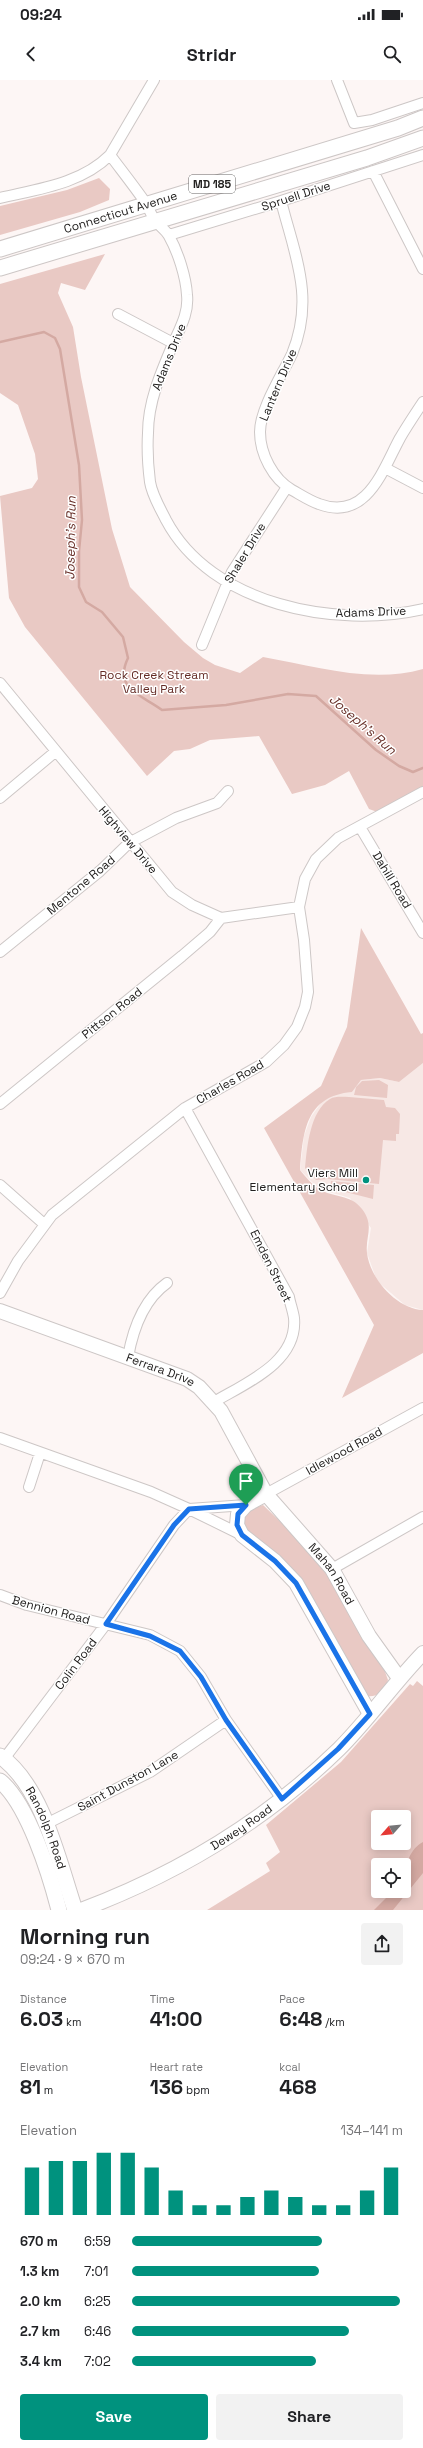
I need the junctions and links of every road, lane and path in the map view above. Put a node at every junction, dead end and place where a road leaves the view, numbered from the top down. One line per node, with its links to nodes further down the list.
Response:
1 (154, 80): 6 (street)
2 (337, 80): 3 (street)
3 (423, 103)
4 (423, 118): 11 (main road, Connecticut Avenue / MD 185)
5 (423, 138): 12 (main road, Connecticut Avenue / MD 185)
6 (110, 155): 9 (street); 11 (street, Adams Drive)
7 (423, 155): 8 (street, Spruell Drive)
8 (374, 171): 10 (street, Spruell Drive); 16 (street)
9 (0, 198)
10 (281, 201): 13 (street, Spruell Drive); 21 (street, Lantern Drive)
11 (146, 204): 12 (street, Adams Drive); 14 (main road, Connecticut Avenue / MD 185)
12 (155, 221): 13 (street, Adams Drive); 15 (main road, Connecticut Avenue / MD 185)
13 (169, 235): 18 (street, Adams Drive)
14 (0, 249)
15 (0, 268)
16 (423, 270)
17 (118, 314): 18 (street)
18 (174, 342): 23 (street, Adams Drive)
19 (423, 402): 20 (street, Lantern Drive)
20 (385, 468): 21 (street, Lantern Drive); 22 (street)
21 (287, 487): 23 (street, Shaler Drive)
22 (423, 488)
23 (227, 582): 24 (street, Adams Drive); 25 (street, Shaler Drive)
24 (423, 609)
25 (202, 645)
26 (0, 683): 27 (street, Highview Drive)
27 (55, 752): 30 (street); 32 (street, Highview Drive)
28 (228, 792): 32 (street, Mentone Road)
29 (423, 792): 31 (street, Charles Road)
30 (0, 798)
31 (360, 827): 33 (street, Charles Road); 35 (street, Dahill Road)
32 (129, 843): 34 (street, Highview Drive); 36 (street, Mentone Road)
33 (299, 907): 34 (street); 38 (street, Charles Road)
34 (221, 918): 37 (street, Pittson Road)
35 (423, 932)
36 (0, 952)
37 (0, 1104)
38 (185, 1108): 40 (street, Charles Road); 45 (street, Emden Street)
39 (0, 1184): 40 (street)
40 (44, 1224): 42 (street, Charles Road)
41 (167, 1284): 44 (street)
42 (0, 1293)
43 (0, 1311): 44 (street, Ferrara Drive)
44 (128, 1357): 45 (street, Ferrara Drive)
45 (214, 1402): 50 (street, Ferrara Drive)
46 (423, 1408): 50 (street, Idlewood Road)
47 (0, 1438): 48 (street)
48 (40, 1453): 49 (street); 52 (street)
49 (29, 1487)
50 (266, 1494): 51 (street); 55 (street, Mahan Road)
51 (246, 1505): 52 (street); 54 (street)
52 (189, 1509): 54 (street); 57 (street, Colin Road)
53 (423, 1517): 55 (street)
54 (242, 1535): 60 (street)
55 (332, 1568): 59 (street, Mahan Road)
56 (0, 1595): 57 (street, Bennion Road)
57 (106, 1624): 61 (street, Bennion Road); 62 (street, Colin Road)
58 (423, 1653): 59 (street, Dewey Road)
59 (399, 1678): 60 (street, Dewey Road)
60 (370, 1714): 64 (street, Dewey Road)
61 (226, 1720): 64 (street, Bennion Road); 65 (street, Saint Dunston Lane)
62 (2, 1758): 65 (main road, Randolph Road)
63 (0, 1781): 66 (main road, Randolph Road)
64 (282, 1799): 68 (street, Dewey Road)
65 (46, 1824): 67 (main road, Randolph Road)
66 (59, 1910)
67 (75, 1910)
68 (81, 1910)

